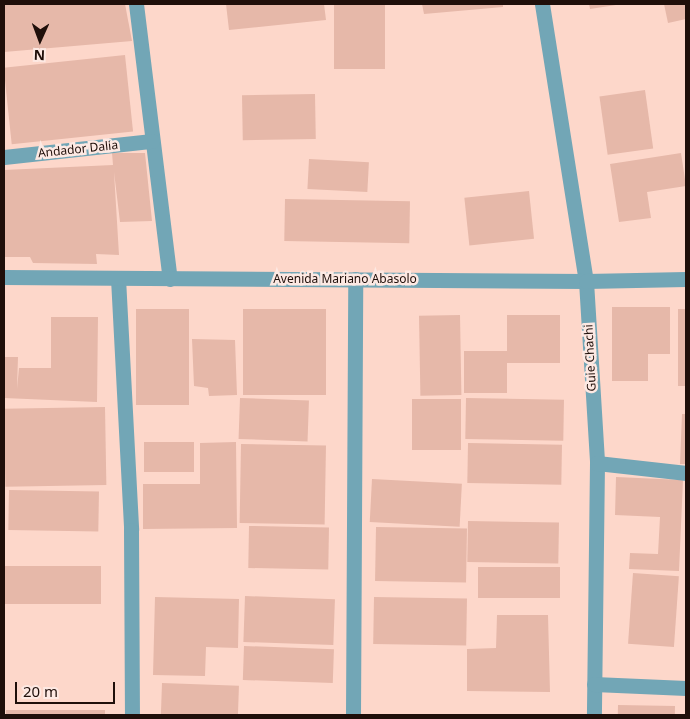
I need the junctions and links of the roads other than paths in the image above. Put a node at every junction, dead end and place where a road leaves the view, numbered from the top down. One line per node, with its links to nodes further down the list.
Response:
1 (136, 4): 3 (street)
2 (542, 4): 10 (street, Guie Chachi)
3 (152, 141): 4 (street, Andador Dalia); 7 (street)
4 (4, 157)
5 (4, 277): 6 (street, Avenida Mariano Abasolo)
6 (118, 278): 7 (street, Avenida Mariano Abasolo); 15 (street)
7 (170, 278): 8 (street, Avenida Mariano Abasolo)
8 (355, 279): 10 (street, Avenida Mariano Abasolo); 16 (street)
9 (686, 279): 10 (street, Avenida Mariano Abasolo)
10 (586, 282): 11 (street, Guie Chachi)
11 (596, 463): 12 (street); 13 (street, Guie Chachi)
12 (686, 473)
13 (594, 684): 14 (street); 17 (street, Guie Chachi)
14 (686, 688)
15 (132, 715)
16 (353, 715)
17 (594, 715)

